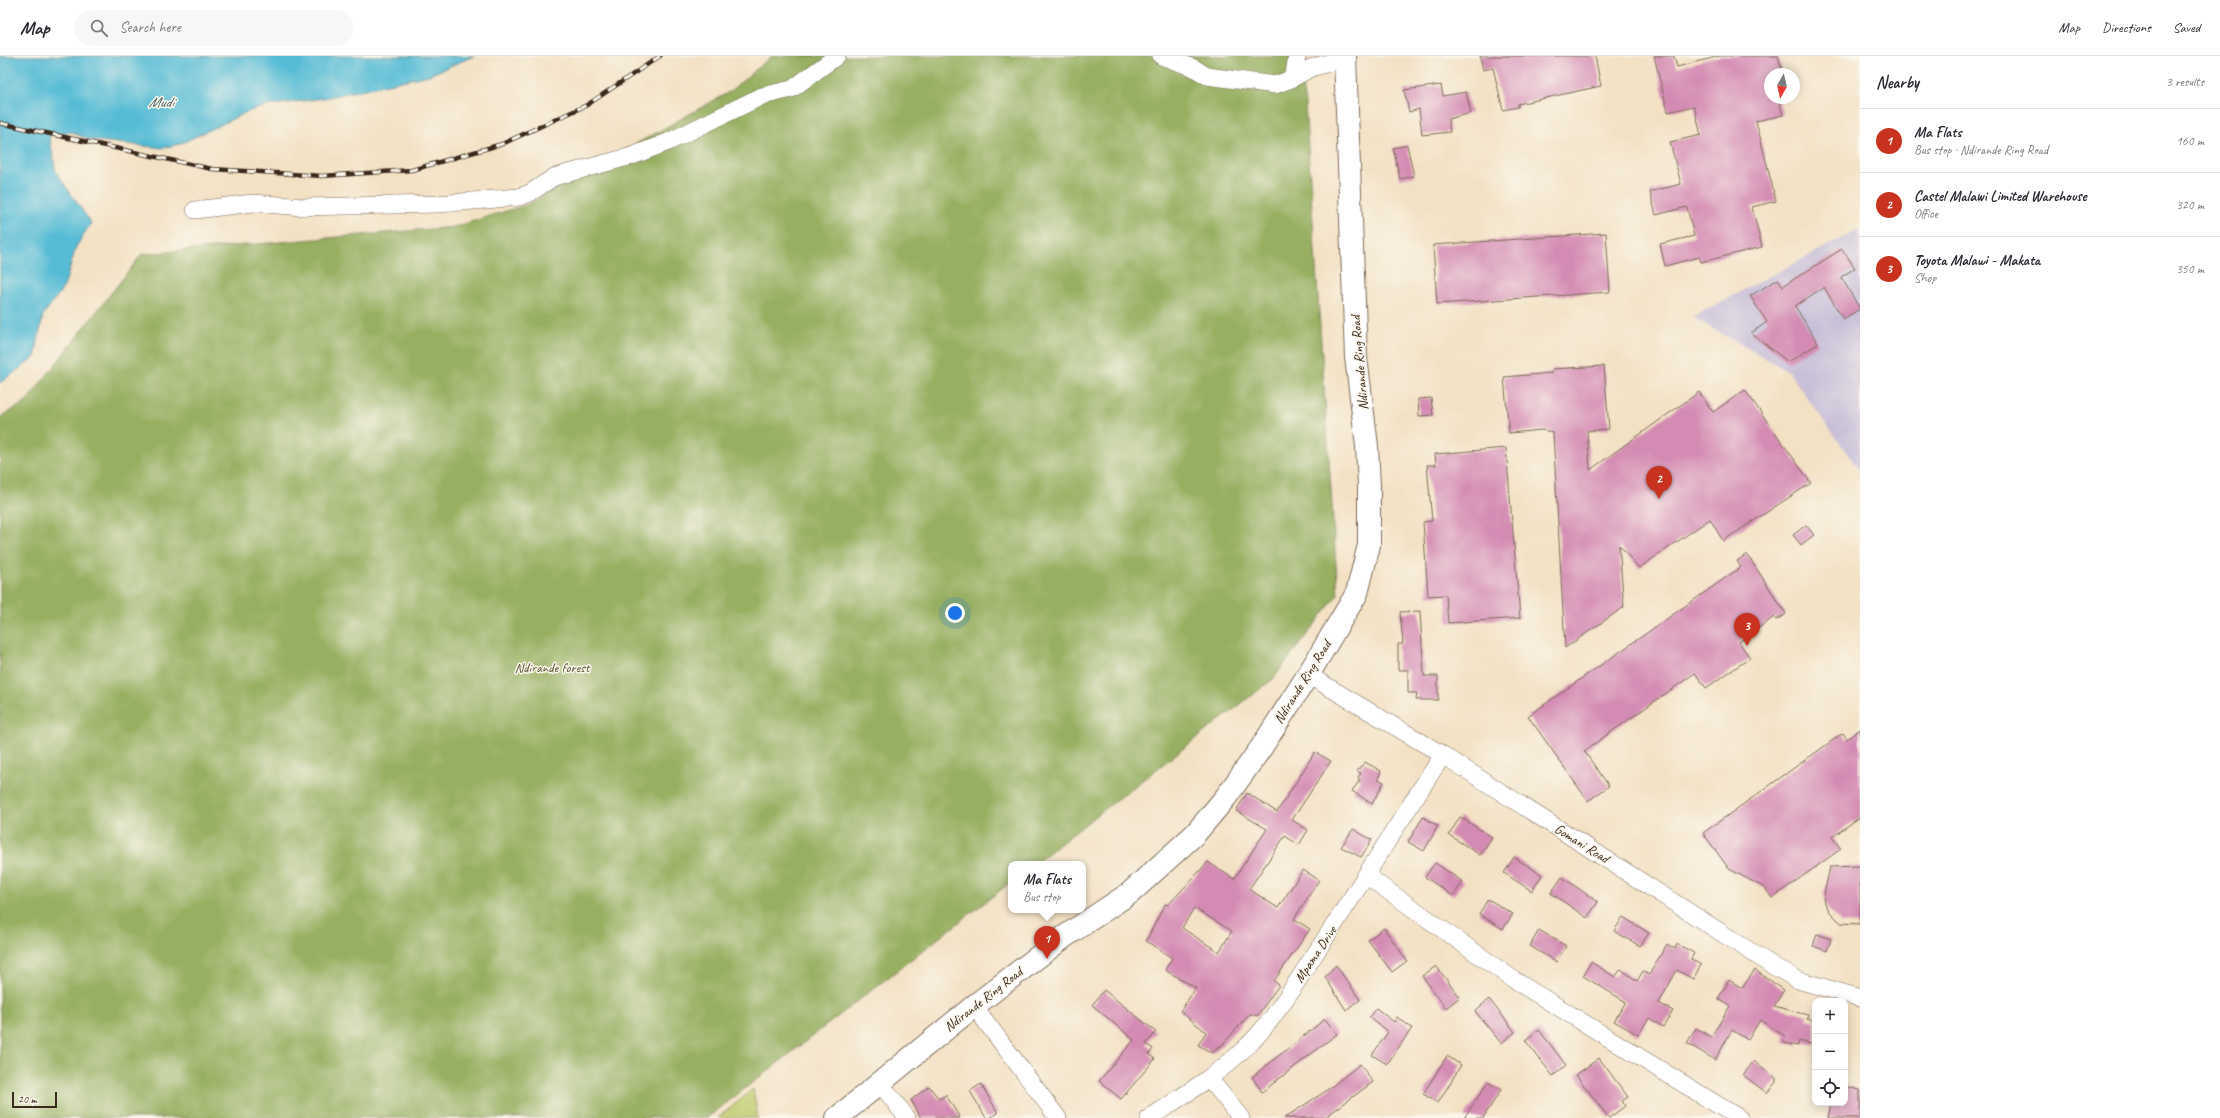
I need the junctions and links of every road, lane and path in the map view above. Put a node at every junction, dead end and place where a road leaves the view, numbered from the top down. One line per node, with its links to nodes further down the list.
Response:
1 (837, 56): 6 (street)
2 (1161, 56): 5 (street)
3 (1297, 56): 5 (street)
4 (1345, 57): 5 (street); 7 (street, Ndirande Ring Road)
5 (1291, 79)
6 (195, 210)
7 (1308, 675): 8 (street, Gomani Road); 11 (street, Ndirande Ring Road)
8 (1443, 755): 9 (street, Mpama Drive); 10 (street, Gomani Road)
9 (1367, 876): 12 (street, Mpama Drive); 19 (street)
10 (1860, 998)
11 (974, 1006): 13 (street, Ndirande Ring Road); 16 (street)
12 (1209, 1078): 17 (street, Mpama Drive); 18 (street)
13 (880, 1083): 14 (street, Ndirande Ring Road); 15 (street)
14 (837, 1118)
15 (907, 1118)
16 (1058, 1118)
17 (1149, 1118)
18 (1241, 1118)
19 (1739, 1118)

